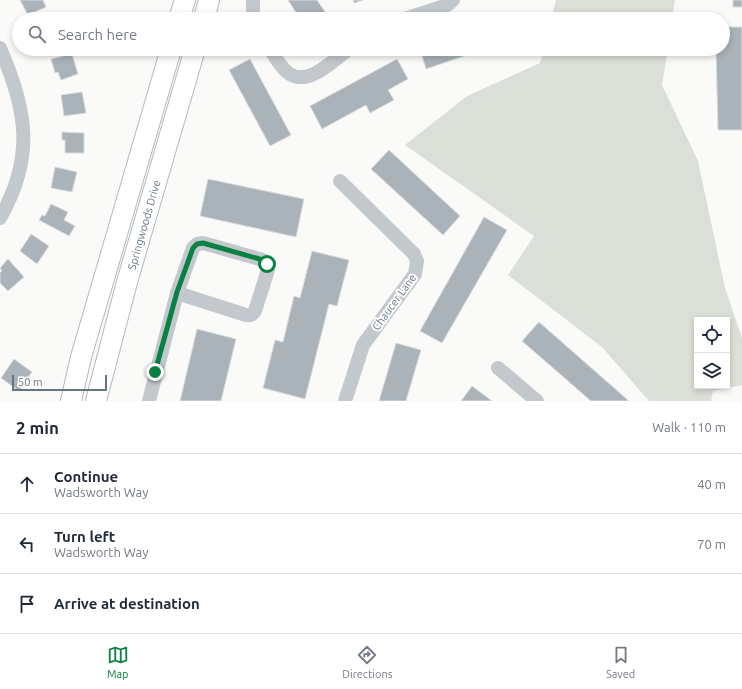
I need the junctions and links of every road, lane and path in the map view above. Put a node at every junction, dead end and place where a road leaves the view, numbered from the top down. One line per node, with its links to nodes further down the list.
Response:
1 (185, 0): 5 (street)
2 (209, 0): 6 (street)
3 (253, 0): 7 (street)
4 (453, 0): 8 (street)
5 (181, 12)
6 (206, 12)
7 (253, 12)
8 (426, 12)
9 (0, 48): 15 (street)
10 (169, 56): 18 (street)
11 (193, 56): 19 (street, Springwoods Drive)
12 (275, 56): 13 (street)
13 (339, 56)
14 (340, 182): 21 (street, Chaucer Lane)
15 (0, 218)
16 (177, 292): 16 (street); 20 (street)
17 (498, 368): 22 (street)
18 (71, 401)
19 (96, 401)
20 (149, 401)
21 (345, 401)
22 (537, 401)

